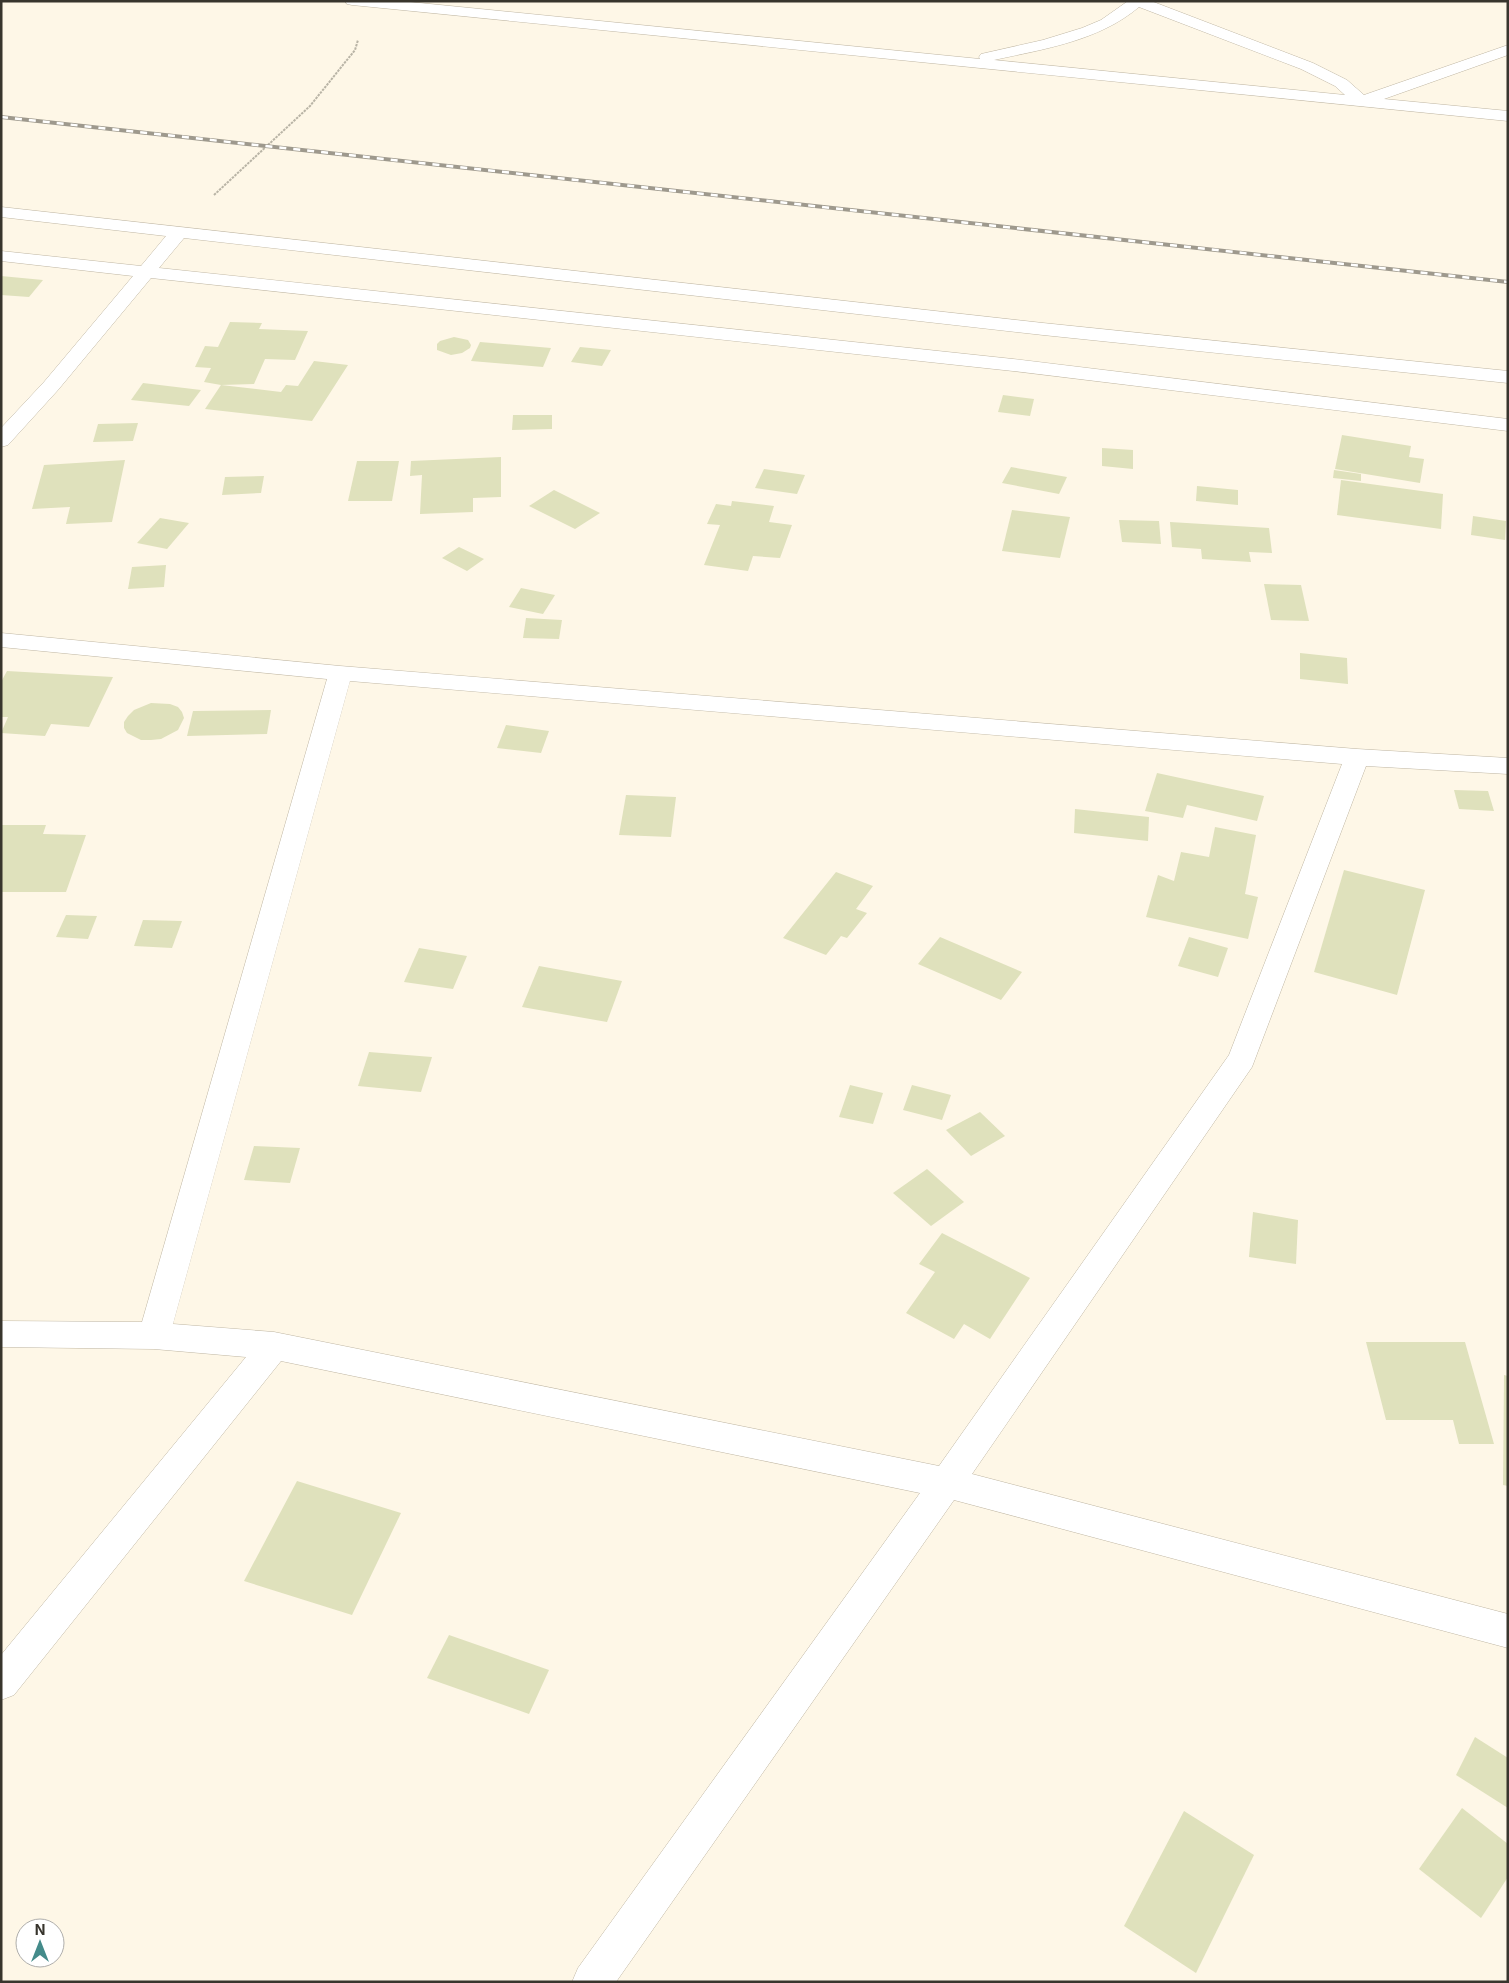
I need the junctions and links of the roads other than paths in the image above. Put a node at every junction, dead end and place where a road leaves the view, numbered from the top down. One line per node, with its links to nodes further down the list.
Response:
1 (1138, 1): 4 (street); 5 (street)
2 (360, 2): 4 (street)
3 (1508, 50): 5 (street)
4 (966, 62): 5 (street)
5 (1362, 101): 6 (street)
6 (1508, 116)
7 (1, 212): 8 (street)
8 (179, 232): 10 (street); 11 (street)
9 (1, 256): 10 (street)
10 (146, 273): 12 (street); 13 (street)
11 (1508, 377)
12 (1508, 425)
13 (1, 441)
14 (1, 640): 15 (street)
15 (340, 673): 16 (street); 19 (street)
16 (1358, 757): 17 (street); 21 (street)
17 (1508, 766)
18 (1, 1334): 19 (street)
19 (154, 1336): 20 (street)
20 (274, 1346): 21 (street); 23 (street)
21 (947, 1484): 22 (street); 24 (street)
22 (1508, 1631)
23 (1, 1684)
24 (592, 1982)

